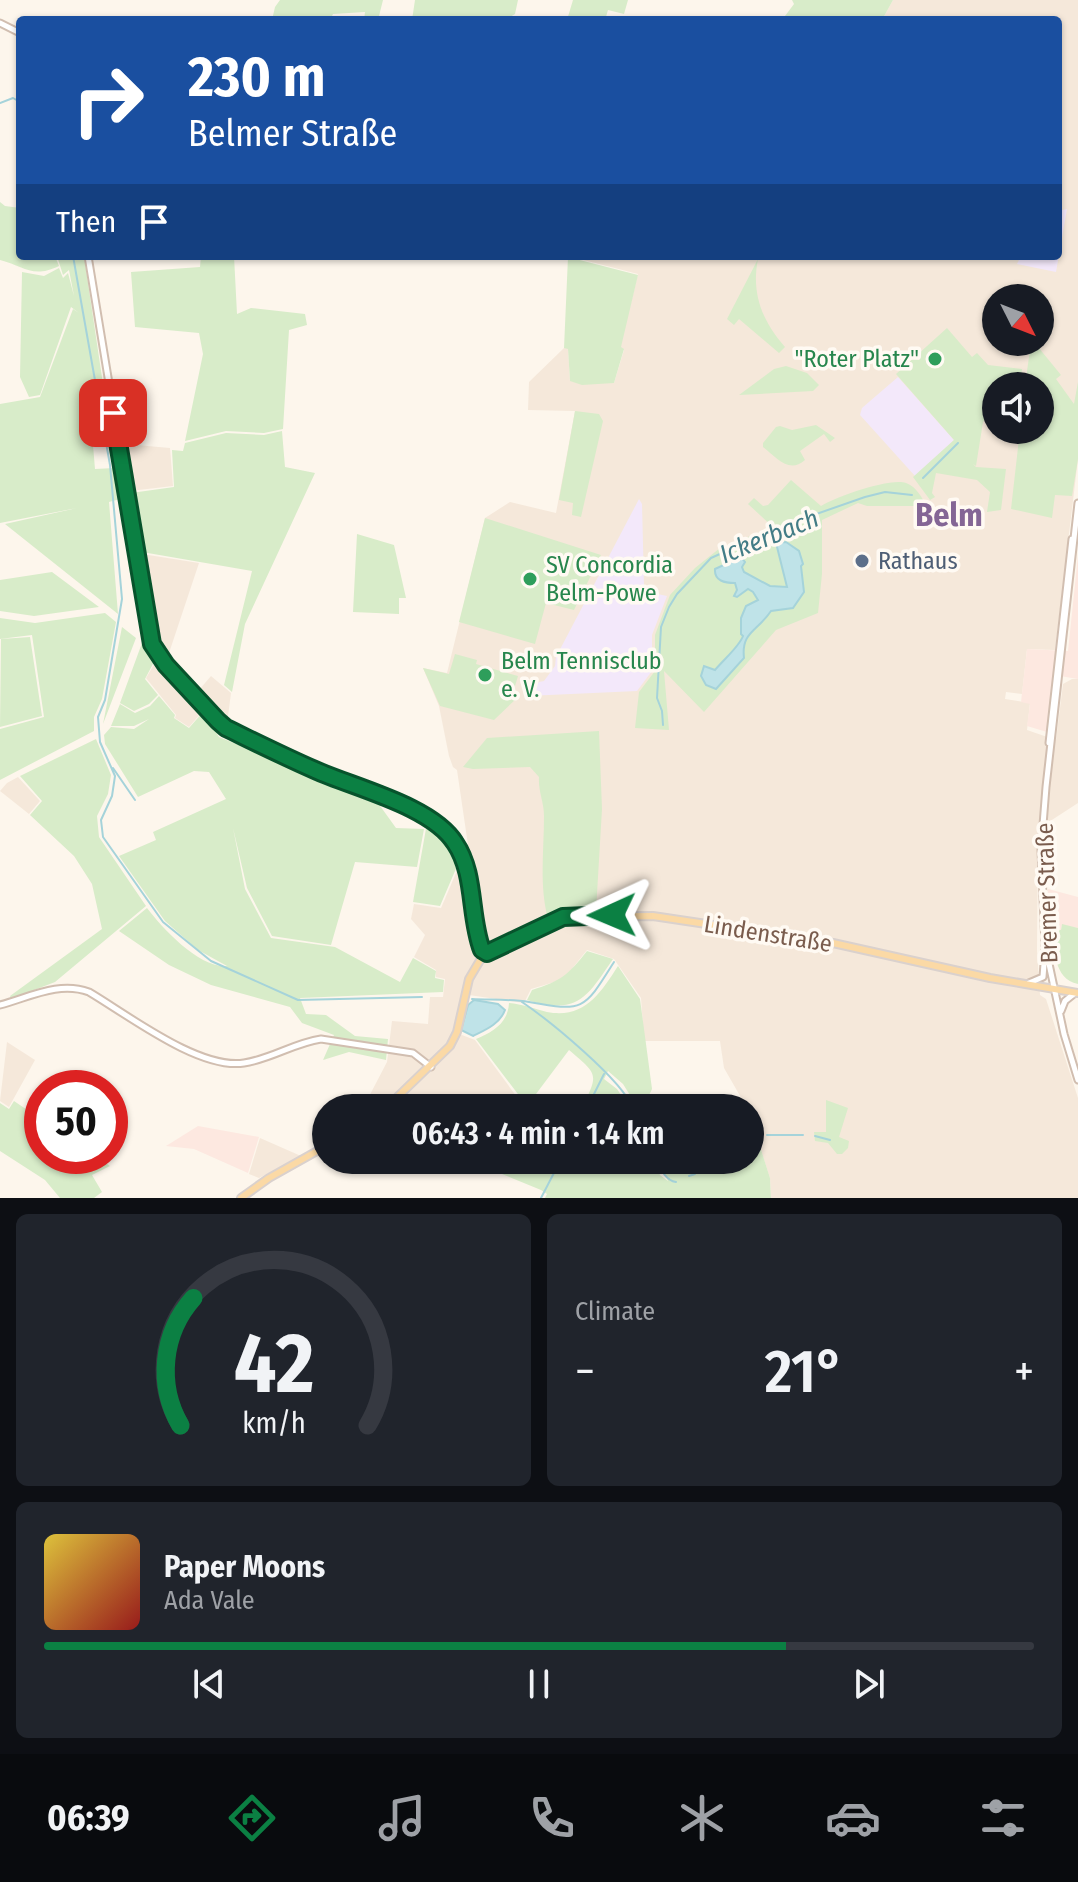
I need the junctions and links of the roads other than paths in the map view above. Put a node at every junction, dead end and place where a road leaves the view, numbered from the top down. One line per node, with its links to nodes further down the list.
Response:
1 (89, 260): 6 (street)
2 (1078, 503): 3 (street, Bremer Straße)
3 (1076, 531): 4 (street, Bremer Straße); 4 (street, Bremer Straße)
4 (1050, 751): 5 (street, Bremer Straße)
5 (1045, 945): 7 (street); 8 (street, Bremer Straße)
6 (483, 953): 7 (main road, Lindenstraße); 12 (main road)
7 (1021, 984): 8 (main road, Lindenstraße)
8 (1054, 990): 9 (main road, Lindenstraße); 11 (street, Bremer Straße)
9 (1076, 993): 11 (street)
10 (0, 1005): 12 (street)
11 (1060, 1016): 13 (street, Bremer Straße)
12 (431, 1067): 14 (main road)
13 (1078, 1080)
14 (401, 1094)
15 (312, 1154): 16 (main road)
16 (241, 1198)

